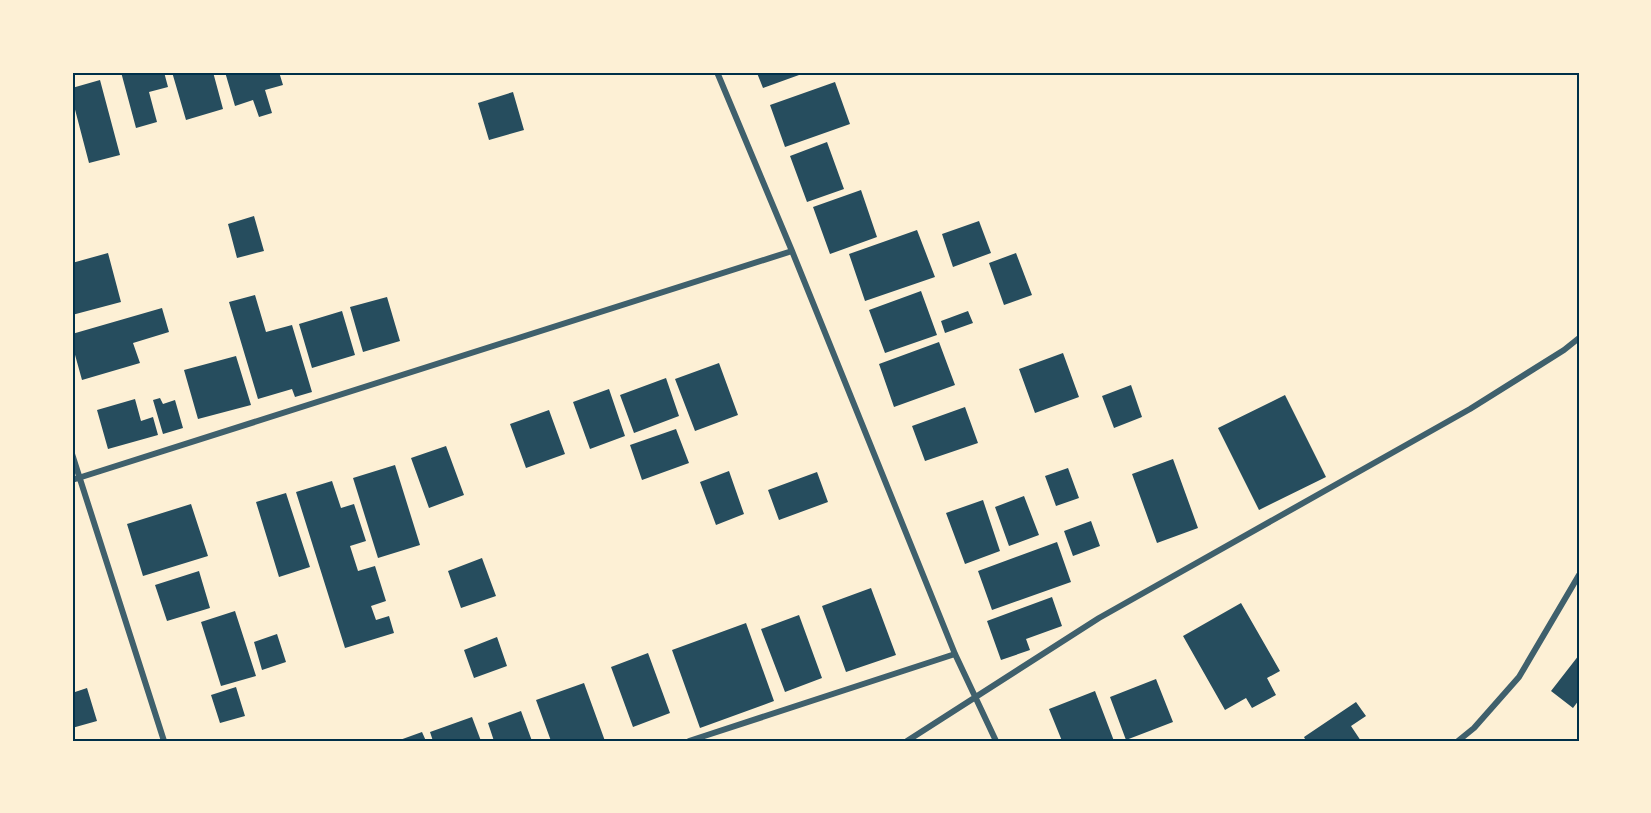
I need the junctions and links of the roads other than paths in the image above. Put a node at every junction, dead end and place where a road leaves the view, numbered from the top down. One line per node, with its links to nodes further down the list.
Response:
1 (717, 72): 2 (street)
2 (792, 251): 5 (street); 8 (street)
3 (1579, 338): 9 (street)
4 (72, 454): 5 (street)
5 (80, 478): 6 (street); 10 (street)
6 (72, 480)
7 (1579, 575): 14 (street)
8 (955, 654): 9 (street); 11 (street)
9 (974, 697): 12 (street); 13 (street)
10 (164, 741)
11 (689, 741)
12 (907, 741)
13 (996, 741)
14 (1458, 741)

